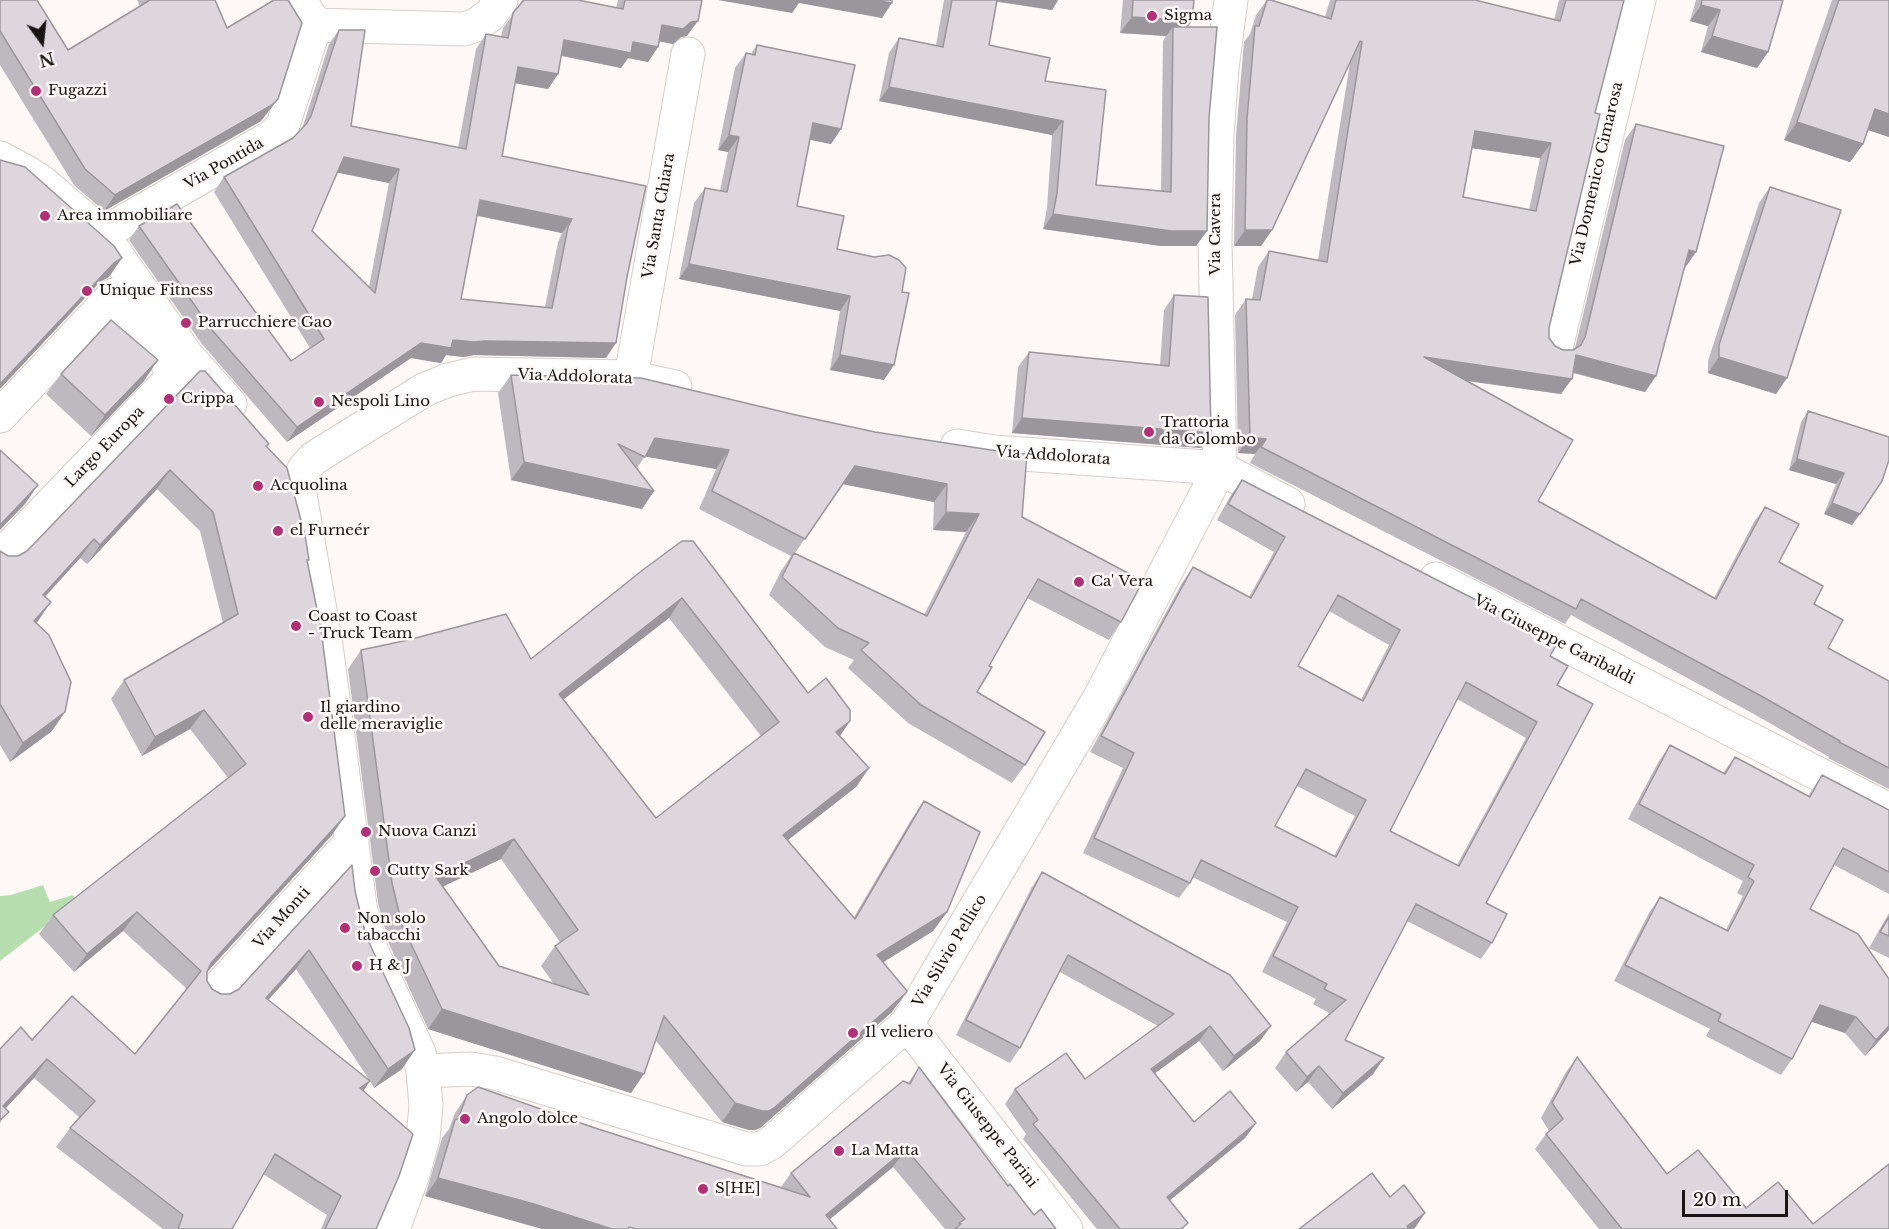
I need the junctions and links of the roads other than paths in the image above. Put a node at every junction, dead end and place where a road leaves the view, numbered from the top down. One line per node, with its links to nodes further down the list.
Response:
1 (501, 0): 4 (street, Via Pontida)
2 (1231, 0): 15 (street, Via Cavera)
3 (1639, 0): 8 (street, Via Domenico Cimarosa)
4 (307, 13): 7 (street, Via Pontida)
5 (688, 54): 9 (street, Via Santa Chiara)
6 (0, 158): 7 (street)
7 (102, 234): 12 (street)
8 (1556, 348)
9 (631, 377): 10 (street, Via Addolorata); 16 (street, Via Addolorata)
10 (701, 393)
11 (0, 416): 18 (street, Largo Europa)
12 (246, 423)
13 (924, 441): 15 (street, Via Addolorata)
14 (276, 457): 16 (street)
15 (1221, 468): 17 (street); 23 (street, Via Silvio Pellico)
16 (298, 483): 21 (street)
17 (1317, 519)
18 (0, 557)
19 (1410, 566): 20 (street, Via Giuseppe Garibaldi)
20 (1889, 810)
21 (352, 841): 22 (street, Via Monti); 24 (street)
22 (212, 995)
23 (907, 1024): 24 (street, Via Silvio Pellico); 26 (street, Via Giuseppe Parini)
24 (423, 1071): 25 (street)
25 (393, 1229)
26 (1066, 1229)

